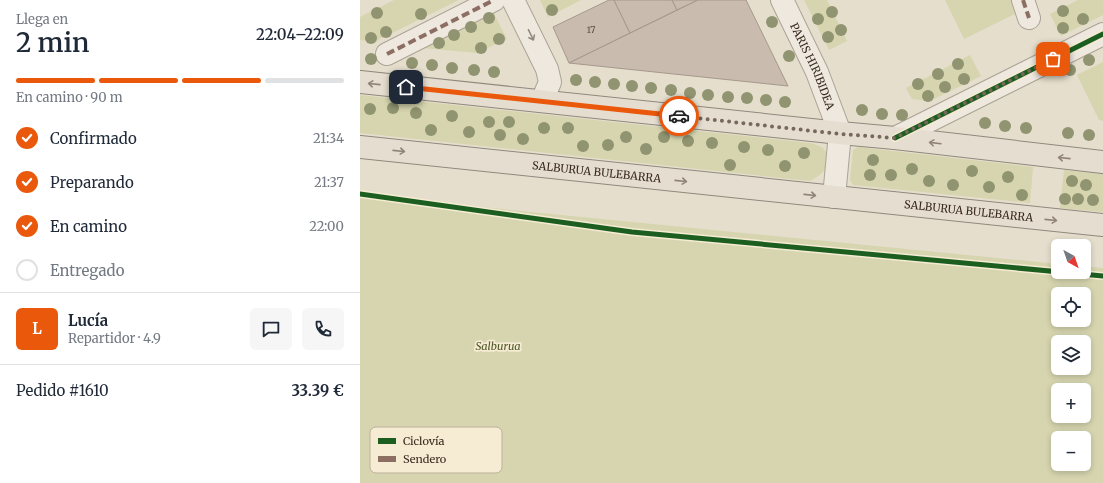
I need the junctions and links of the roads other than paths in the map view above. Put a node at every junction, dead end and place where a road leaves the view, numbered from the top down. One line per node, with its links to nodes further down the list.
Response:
1 (494, 0): 5 (street)
2 (514, 0): 7 (street, one-way to 7)
3 (782, 0): 8 (street, PARIS HIRIBIDEA)
4 (1103, 34): 9 (street)
5 (387, 54)
6 (360, 82): 7 (main road, one-way to 6)
7 (542, 101): 8 (main road)
8 (840, 134): 9 (main road); 12 (street)
9 (895, 138): 11 (main road, one-way to 9)
10 (360, 147): 12 (main road, SALBURUA BULEBARRA, one-way to 12)
11 (1103, 162)
12 (834, 197): 13 (main road, SALBURUA BULEBARRA, one-way to 13)
13 (1103, 225)

